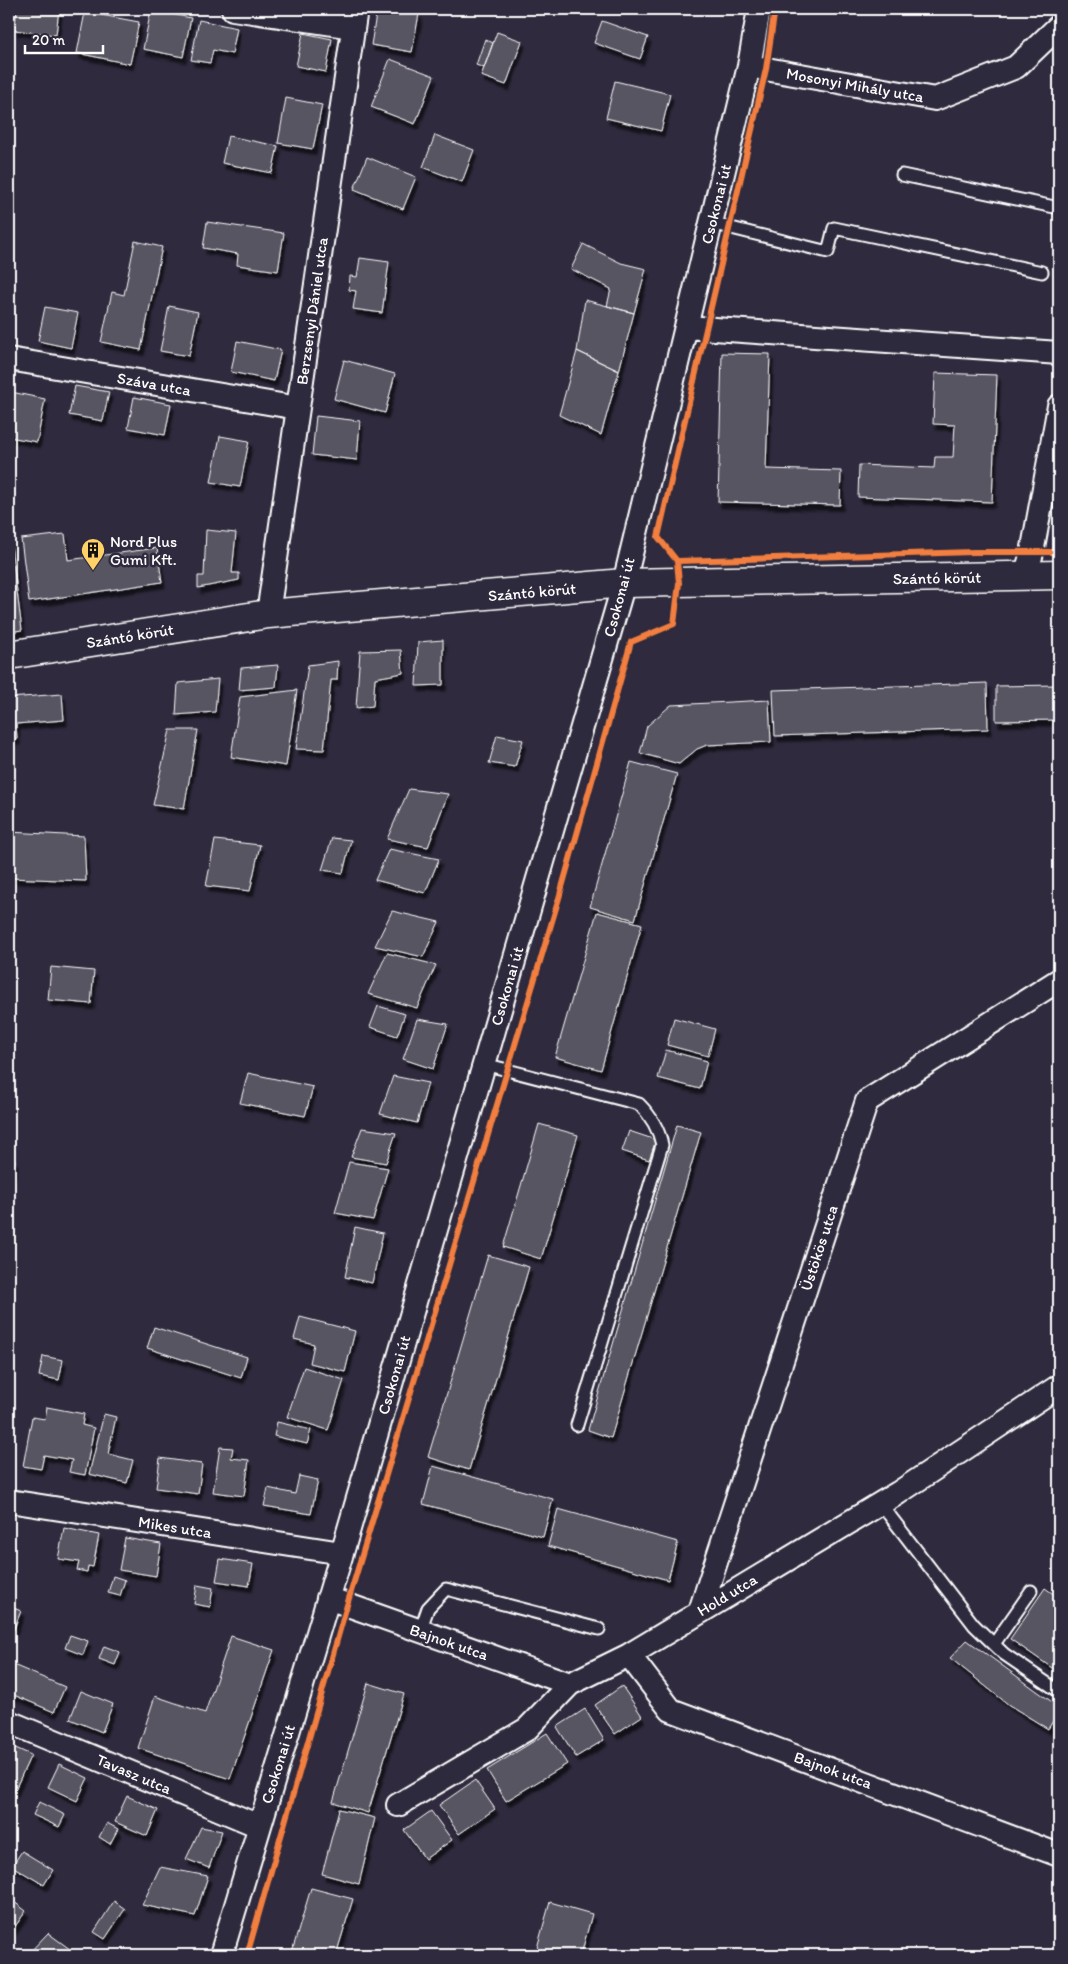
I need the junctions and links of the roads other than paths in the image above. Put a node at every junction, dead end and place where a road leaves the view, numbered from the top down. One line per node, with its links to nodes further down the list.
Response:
1 (233, 9): 3 (street)
2 (759, 9): 5 (street, Csokonai út)
3 (355, 18): 14 (street, Berzsenyi Dániel utca)
4 (1059, 26): 5 (street, Mosonyi Mihály utca)
5 (749, 66): 8 (street, Csokonai út)
6 (902, 175): 7 (lane)
7 (1059, 208)
8 (711, 223): 9 (lane); 10 (street, Csokonai út)
9 (1042, 272)
10 (686, 327): 11 (street); 17 (street, Csokonai út)
11 (1059, 352)
12 (9, 359): 14 (street, Száva utca)
13 (1059, 406): 16 (street)
14 (298, 408): 18 (street, Berzsenyi Dániel utca)
15 (1059, 575): 16 (street, Szántó körút)
16 (1025, 576): 17 (street, Szántó körút)
17 (624, 583): 18 (street, Szántó körút); 21 (street, Csokonai út)
18 (268, 614): 19 (street, Szántó körút)
19 (9, 655)
20 (1059, 980): 29 (street, Üstökös utca)
21 (484, 1064): 23 (lane); 26 (street, Csokonai út)
22 (1059, 1386): 25 (street, Hold utca)
23 (577, 1425)
24 (9, 1501): 26 (street, Mikes utca)
25 (880, 1504): 29 (street, Hold utca); 32 (lane)
26 (342, 1553): 28 (street, Csokonai út)
27 (1031, 1591): 32 (lane)
28 (328, 1598): 31 (street, Bajnok utca); 38 (street, Csokonai út)
29 (700, 1611): 33 (street, Hold utca)
30 (599, 1629): 31 (lane)
31 (420, 1631): 34 (street, Bajnok utca)
32 (994, 1644): 35 (lane)
33 (628, 1655): 34 (street, Hold utca); 39 (street, Bajnok utca)
34 (570, 1684): 37 (street, Hold utca)
35 (1059, 1687)
36 (9, 1722): 38 (street, Tavasz utca)
37 (398, 1805)
38 (259, 1826): 40 (street, Csokonai út)
39 (1059, 1855)
40 (221, 1955)

